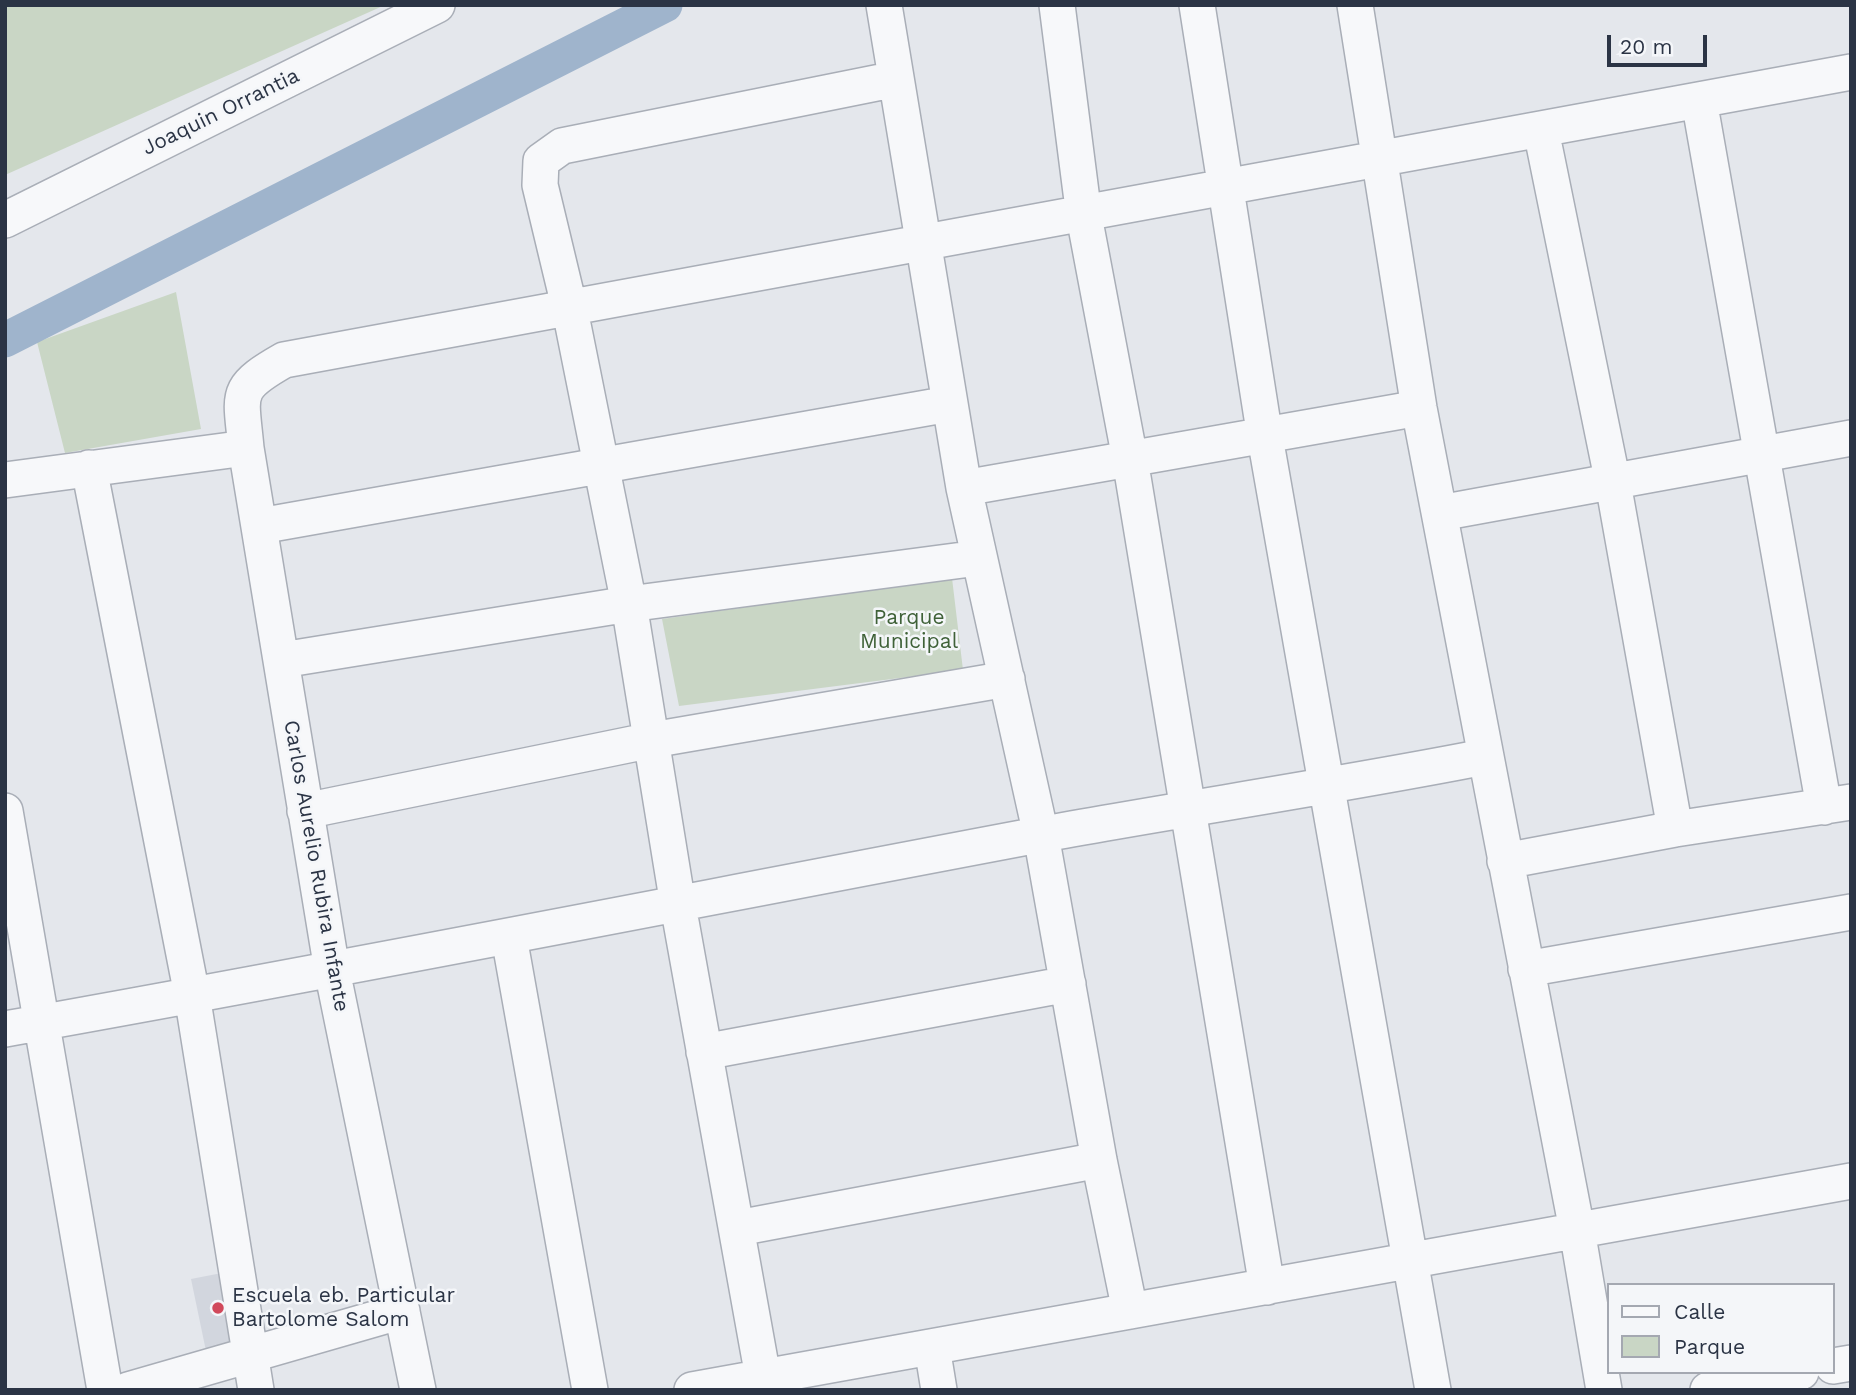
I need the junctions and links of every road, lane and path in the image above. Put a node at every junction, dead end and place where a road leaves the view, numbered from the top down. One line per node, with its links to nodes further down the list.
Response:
1 (437, 5): 13 (street, Joaquin Orrantia)
2 (884, 5): 6 (street)
3 (1057, 5): 12 (street)
4 (1197, 5): 11 (street)
5 (1355, 5): 10 (street)
6 (896, 79): 14 (street); 15 (street)
7 (1849, 83): 8 (street)
8 (1699, 100): 9 (street); 21 (street)
9 (1542, 130): 10 (street); 26 (street)
10 (1378, 158): 11 (street); 17 (street)
11 (1227, 186): 12 (street); 18 (street)
12 (1084, 216): 14 (street); 22 (street)
13 (5, 220)
14 (923, 243): 15 (street); 16 (street)
15 (570, 310): 20 (street, Carlos Aurelio Rubira Infante); 23 (street)
16 (949, 404): 23 (street); 27 (street)
17 (1419, 408): 18 (street); 28 (street)
18 (1265, 437): 22 (street); 36 (street)
19 (1851, 438): 21 (street)
20 (246, 448): 24 (street); 29 (street, Carlos Aurelio Rubira Infante)
21 (1763, 454): 26 (street); 37 (street)
22 (1130, 459): 27 (street); 38 (street)
23 (602, 467): 29 (street); 31 (street)
24 (89, 468): 25 (street); 50 (street)
25 (5, 480)
26 (1613, 483): 28 (street); 41 (street)
27 (964, 488): 30 (street)
28 (1440, 513): 35 (street)
29 (260, 526): 32 (street, Carlos Aurelio Rubira Infante)
30 (978, 558): 31 (street); 33 (street)
31 (629, 604): 32 (street); 34 (street)
32 (282, 660): 40 (street, Carlos Aurelio Rubira Infante)
33 (1007, 679): 34 (street); 42 (street)
34 (652, 740): 40 (street); 44 (street)
35 (1484, 757): 36 (street); 43 (street)
36 (1329, 788): 38 (street); 58 (street)
37 (1838, 805): 41 (street)
38 (1187, 810): 42 (street); 59 (street)
39 (5, 811): 51 (street)
40 (305, 811): 48 (street, Carlos Aurelio Rubira Infante)
41 (1675, 829): 43 (street)
42 (1041, 835): 44 (street); 49 (street)
43 (1505, 861): 47 (street)
44 (678, 905): 46 (street); 53 (street)
45 (1851, 912): 47 (street)
46 (509, 937): 48 (street); 70 (street)
47 (1527, 969): 57 (street)
48 (332, 970): 50 (street); 60 (street, Carlos Aurelio Rubira Infante)
49 (1068, 984): 53 (street); 54 (street)
50 (192, 995): 51 (street); 63 (street)
51 (42, 1023): 52 (street); 66 (street)
52 (5, 1029)
53 (704, 1052): 56 (street)
54 (1099, 1160): 56 (street); 61 (street)
55 (1851, 1181): 57 (street)
56 (738, 1228): 65 (street)
57 (1577, 1230): 58 (street); 74 (street)
58 (1408, 1261): 59 (street); 73 (street)
59 (1267, 1287): 61 (street)
60 (402, 1311): 63 (street); 69 (street, Carlos Aurelio Rubira Infante)
61 (1130, 1311): 62 (street)
62 (932, 1347): 65 (street); 72 (street)
63 (249, 1353): 67 (street); 68 (street)
64 (1791, 1374): 75 (street)
65 (779, 1380): 71 (street)
66 (105, 1390)
67 (128, 1390)
68 (256, 1390)
69 (418, 1390)
70 (590, 1390)
71 (692, 1390)
72 (939, 1390)
73 (1433, 1390)
74 (1604, 1390)
75 (1708, 1390)

